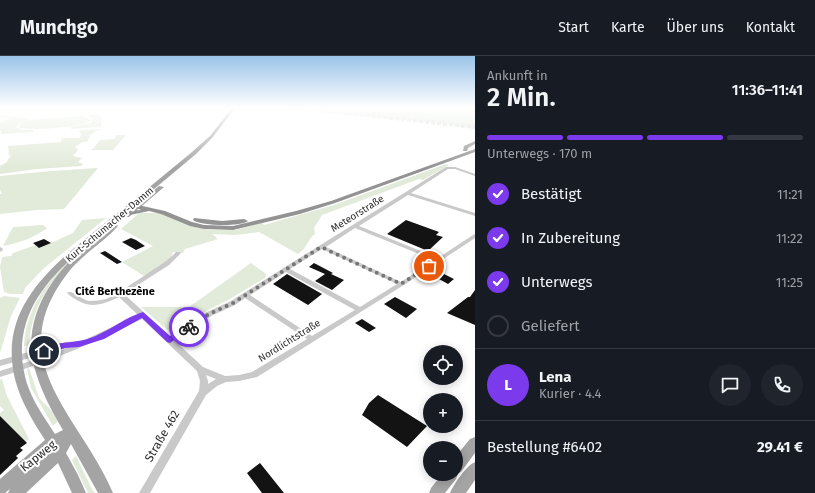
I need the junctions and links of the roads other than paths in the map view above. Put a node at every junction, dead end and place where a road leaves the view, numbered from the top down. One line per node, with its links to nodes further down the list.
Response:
1 (219, 127): 4 (main road, Kurt-Schumacher-Damm)
2 (222, 127): 4 (main road, Kurt-Schumacher-Damm)
3 (475, 142): 6 (highway)
4 (205, 146): 10 (main road, Kurt-Schumacher-Damm); 10 (main road, Kurt-Schumacher-Damm)
5 (475, 146): 6 (highway)
6 (465, 150): 10 (highway)
7 (475, 150): 11 (highway)
8 (475, 175): 9 (street, Meteorstraße)
9 (407, 193): 13 (street); 14 (street, Meteorstraße)
10 (137, 205): 11 (highway); 12 (main road, Kurt-Schumacher-Damm); 30 (main road, Kurt-Schumacher-Damm)
11 (155, 210): 12 (highway)
12 (130, 213): 28 (main road, Kurt-Schumacher-Damm)
13 (475, 215)
14 (355, 226): 16 (street, Meteorstraße); 18 (street)
15 (475, 236): 18 (street, Nordlichtstraße)
16 (321, 247): 19 (street, Meteorstraße); 20 (street)
17 (178, 253): 22 (street)
18 (438, 260): 20 (street, Nordlichtstraße)
19 (285, 269): 23 (street, Meteorstraße); 24 (street)
20 (401, 284): 24 (street, Nordlichtstraße)
21 (70, 293): 22 (street)
22 (120, 294): 25 (street, Nordlichtstraße)
23 (245, 295): 26 (street); 27 (street, Meteorstraße)
24 (359, 309): 26 (street, Nordlichtstraße)
25 (143, 315): 27 (street, Nordlichtstraße); 28 (street)
26 (312, 339): 33 (street, Nordlichtstraße)
27 (170, 340): 31 (street, Nordlichtstraße)
28 (37, 358): 30 (street); 35 (main road, Kurt-Schumacher-Damm)
29 (0, 363): 30 (street)
30 (17, 364): 32 (street); 37 (main road, Kurt-Schumacher-Damm)
31 (200, 369): 33 (street, Nordlichtstraße); 34 (street)
32 (0, 374)
33 (225, 379): 34 (street, Straße 462)
34 (203, 392): 45 (street, Straße 462)
35 (70, 433): 37 (main road, Kapweg); 44 (main road, Kurt-Schumacher-Damm)
36 (475, 443): 38 (main road)
37 (56, 448): 41 (main road, Kapweg); 42 (main road, Kapweg); 43 (main road, Kurt-Schumacher-Damm)
38 (463, 458)
39 (475, 469): 47 (main road)
40 (445, 481): 46 (main road)
41 (0, 488)
42 (15, 493)
43 (79, 493)
44 (106, 493)
45 (144, 493)
46 (436, 493)
47 (457, 493)

